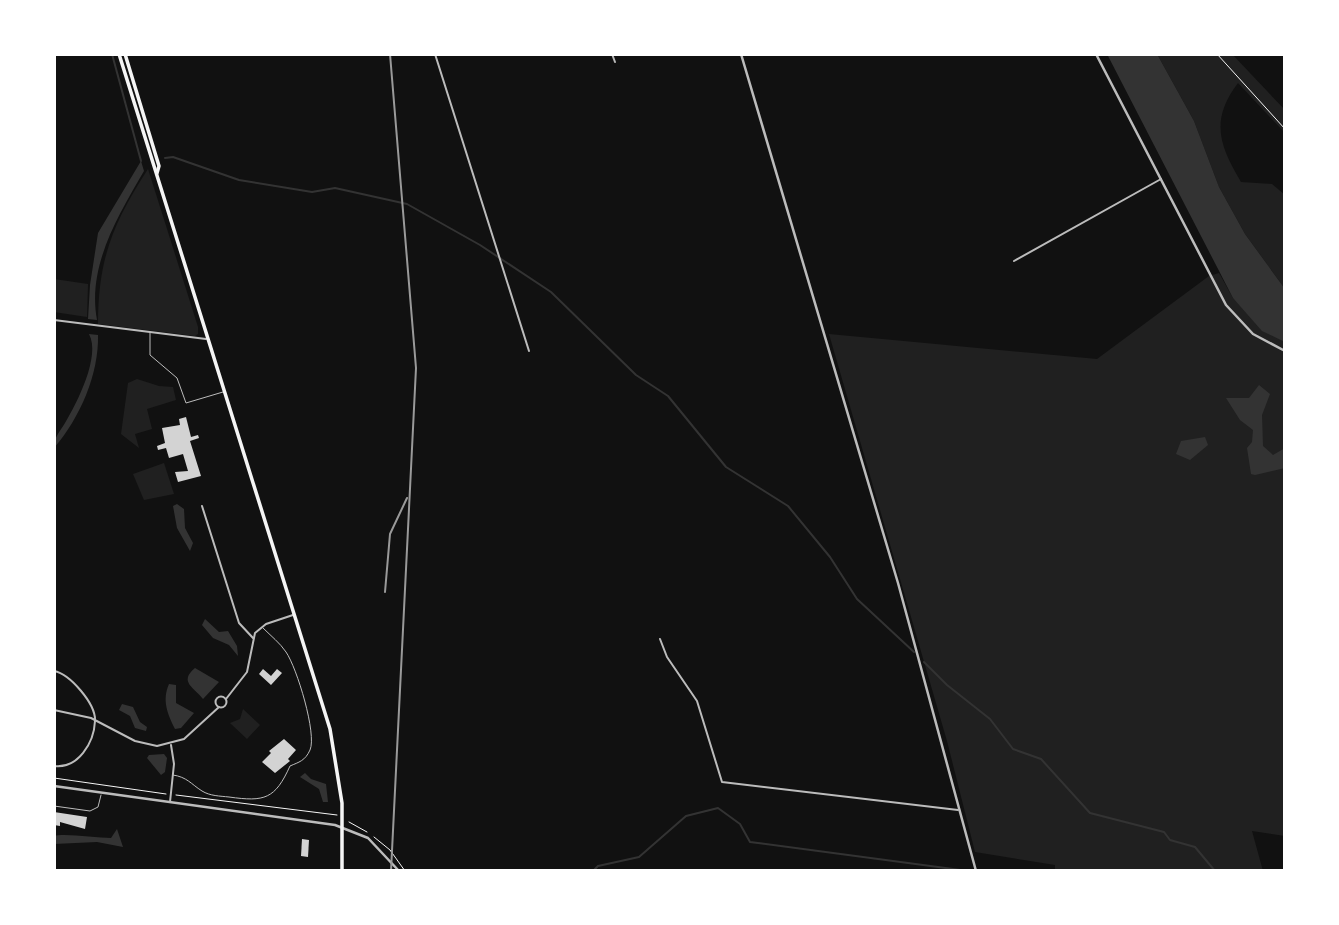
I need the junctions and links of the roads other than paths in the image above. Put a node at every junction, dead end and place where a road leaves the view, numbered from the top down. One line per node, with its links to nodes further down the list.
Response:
1 (119, 54): 8 (main road)
2 (125, 54): 8 (main road)
3 (435, 54): 14 (street)
4 (612, 54): 7 (street)
5 (741, 54): 34 (street)
6 (1096, 54): 9 (street)
7 (615, 62)
8 (157, 173): 13 (main road)
9 (1162, 179): 10 (street); 15 (street)
10 (1014, 261)
11 (54, 320): 12 (street)
12 (150, 333): 13 (street); 16 (lane)
13 (208, 339): 16 (main road)
14 (529, 351)
15 (1285, 351)
16 (225, 391): 18 (main road)
17 (202, 506): 20 (street)
18 (295, 615): 19 (street); 35 (main road)
19 (262, 627): 20 (street); 29 (lane)
20 (253, 638): 23 (street)
21 (660, 639): 34 (street)
22 (54, 671): 26 (street)
23 (225, 698): 24 (street); 24 (street)
24 (218, 705): 27 (street)
25 (54, 710): 26 (street)
26 (95, 720): 27 (street); 28 (street)
27 (171, 744): 29 (street)
28 (54, 765)
29 (173, 775): 32 (street)
30 (54, 786): 31 (street)
31 (102, 793): 32 (street); 33 (lane)
32 (170, 802): 35 (street)
33 (54, 806)
34 (959, 810): 38 (street)
35 (343, 827): 36 (main road); 37 (street)
36 (342, 871)
37 (399, 871)
38 (975, 871)

